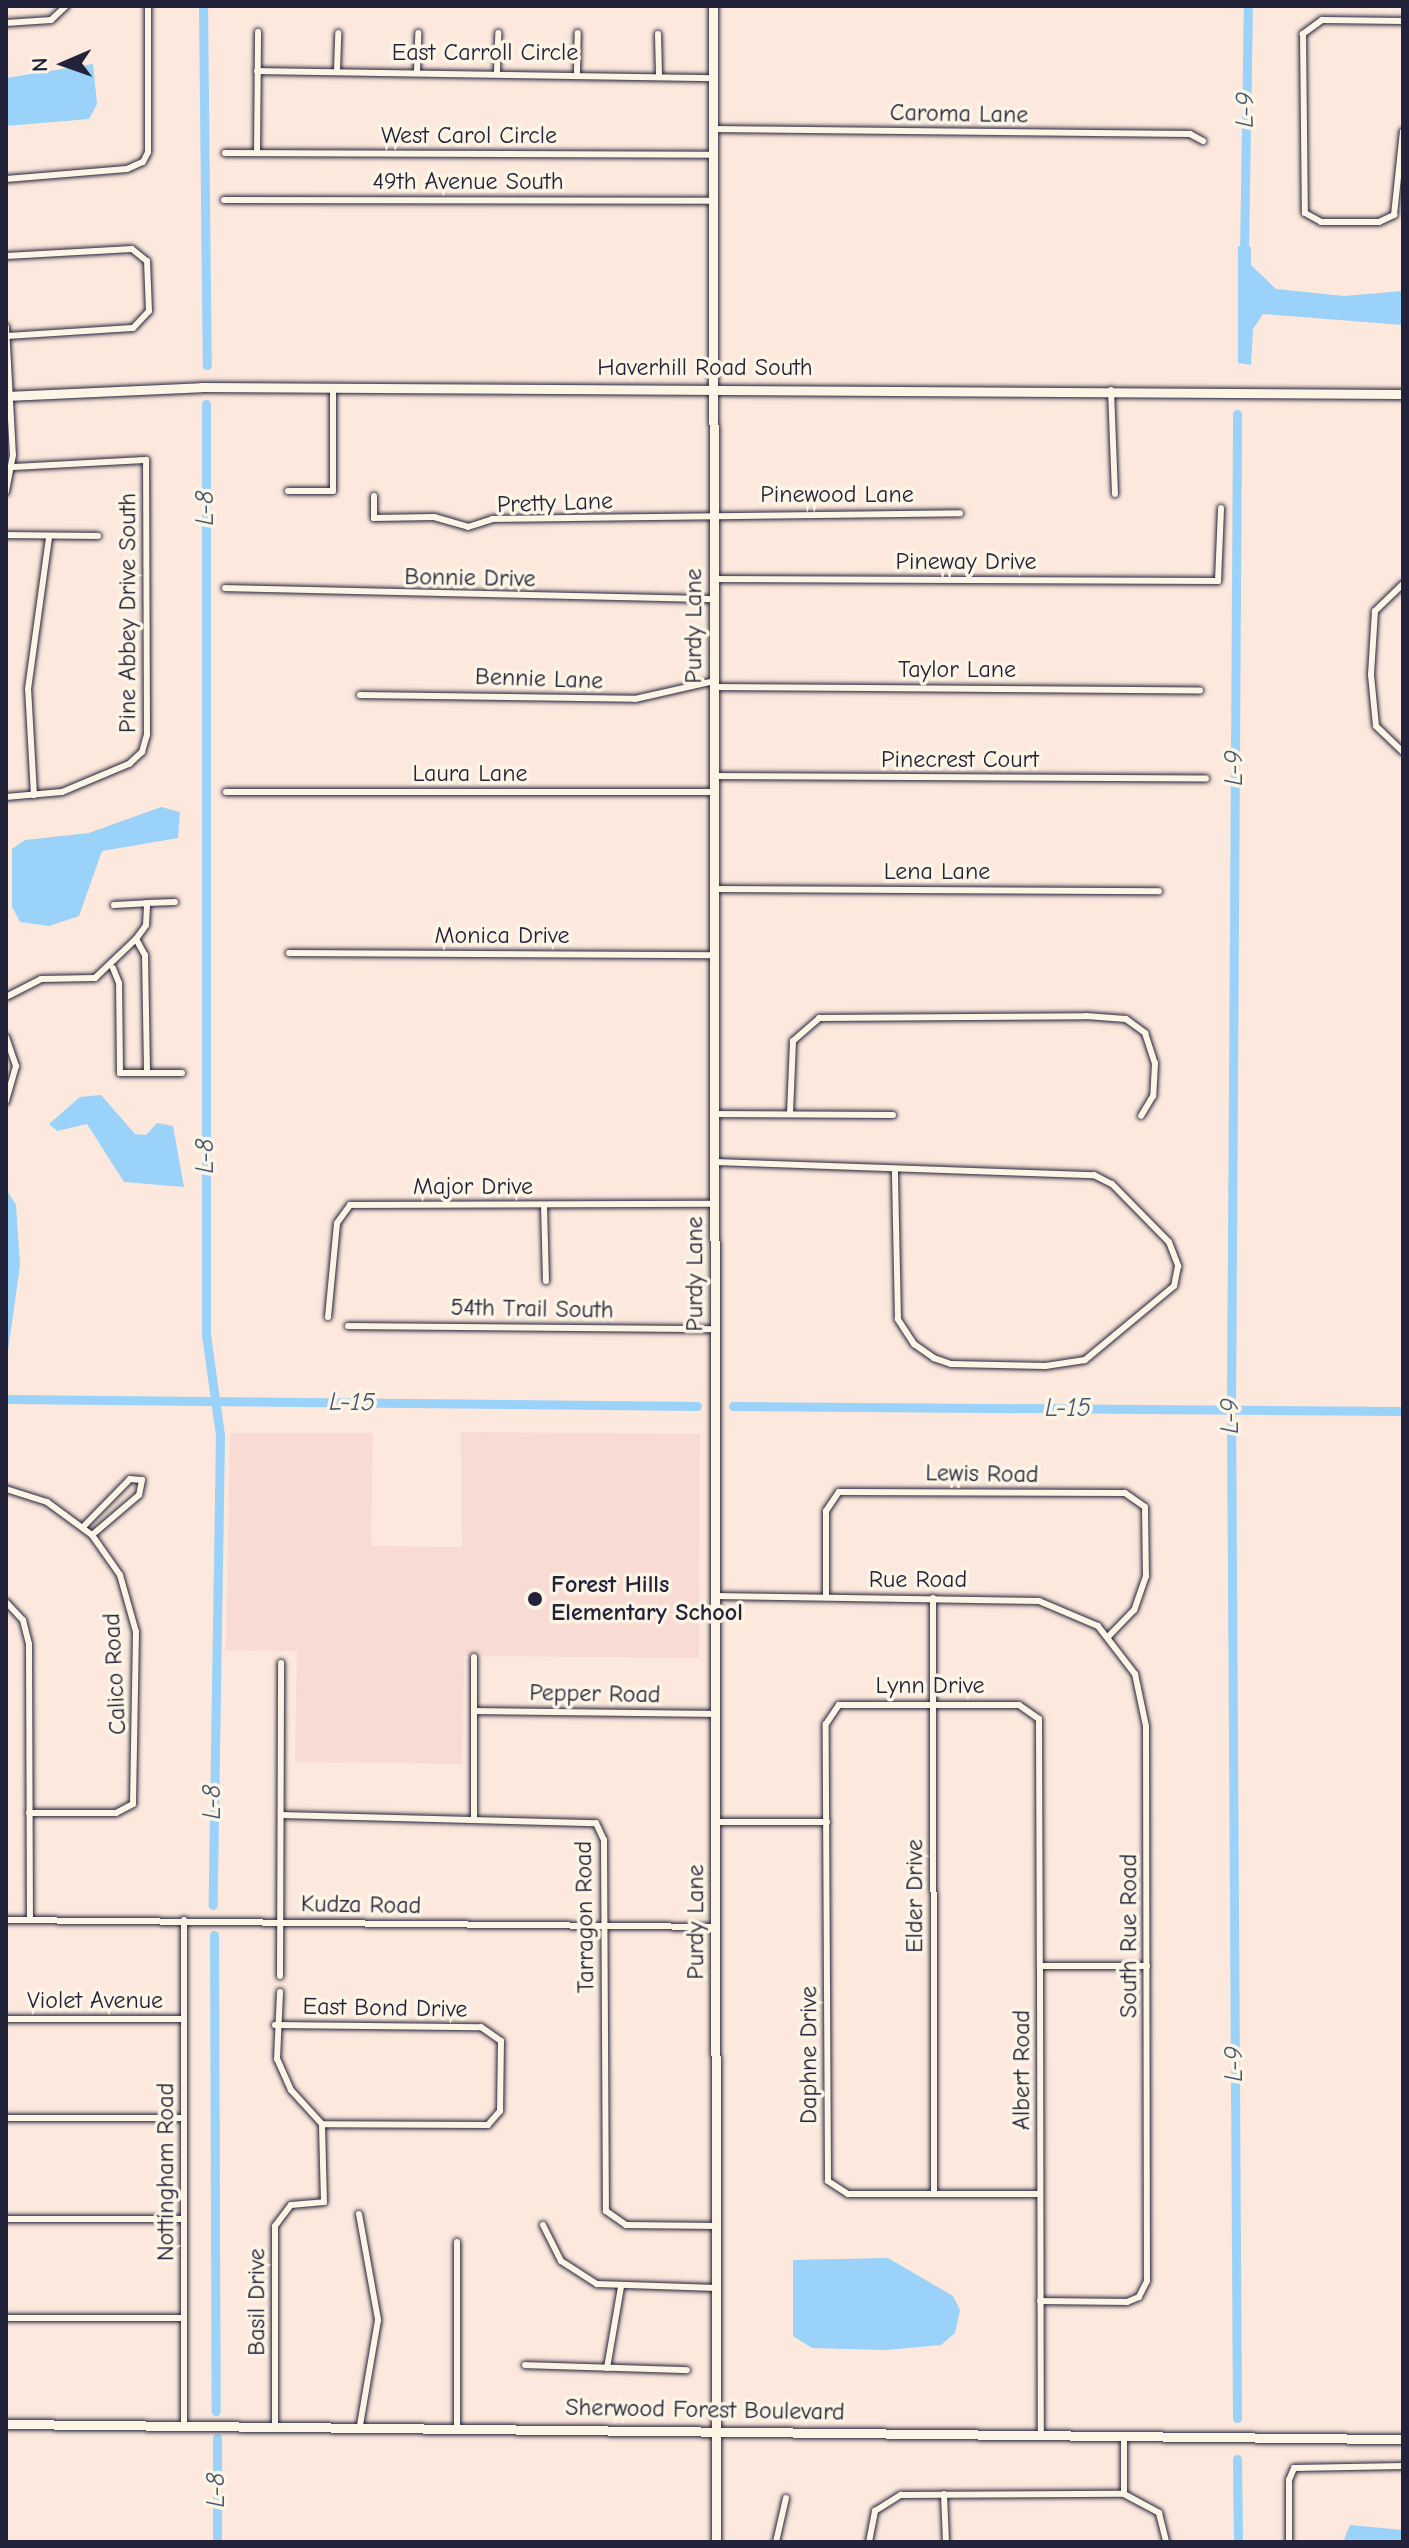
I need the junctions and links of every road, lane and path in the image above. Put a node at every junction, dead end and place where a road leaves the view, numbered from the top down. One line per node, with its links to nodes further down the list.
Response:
1 (66, 6): 5 (street)
2 (148, 6): 25 (street)
3 (713, 6): 18 (street, Purdy Lane)
4 (1403, 21): 20 (street)
5 (6, 23)
6 (258, 32): 13 (street)
7 (338, 33): 12 (street)
8 (418, 33): 14 (street)
9 (498, 33): 15 (street)
10 (578, 33): 16 (street)
11 (658, 34): 17 (street)
12 (337, 70): 13 (street, East Carroll Circle); 14 (street, East Carroll Circle)
13 (257, 71): 23 (street)
14 (417, 71): 15 (street, East Carroll Circle)
15 (497, 71): 16 (street, East Carroll Circle)
16 (577, 72): 17 (street, East Carroll Circle)
17 (659, 74): 18 (street, East Carroll Circle)
18 (712, 78): 19 (street, Purdy Lane)
19 (712, 129): 21 (street, Caroma Lane); 24 (street, Purdy Lane)
20 (1403, 131)
21 (1203, 141)
22 (225, 153): 23 (street, West Carol Circle)
23 (257, 153): 24 (street, West Carol Circle)
24 (712, 155): 27 (street, Purdy Lane)
25 (6, 179)
26 (224, 200): 27 (street, 49th Avenue South)
27 (712, 201): 32 (street, Purdy Lane)
28 (6, 256): 30 (street)
29 (6, 327): 30 (street)
30 (6, 336): 35 (street)
31 (333, 387): 32 (street, Haverhill Road South); 35 (street, Haverhill Road South); 37 (street)
32 (713, 388): 33 (street, Haverhill Road South); 43 (street, Purdy Lane)
33 (1111, 390): 34 (street, Haverhill Road South); 39 (street)
34 (1403, 394)
35 (8, 396): 36 (street)
36 (12, 467): 38 (street); 59 (street, Pine Abbey Drive South)
37 (288, 491)
38 (6, 492)
39 (1115, 494)
40 (374, 496): 43 (street, Pretty Lane)
41 (1221, 508): 47 (street, Pineway Drive)
42 (960, 513): 43 (street, Pinewood Lane)
43 (714, 518): 47 (street, Purdy Lane)
44 (6, 535): 46 (street)
45 (98, 536): 46 (street)
46 (49, 537): 59 (street)
47 (714, 579): 50 (street, Purdy Lane)
48 (1403, 584): 54 (street)
49 (225, 588): 50 (street, Bonnie Drive)
50 (714, 599): 51 (street, Purdy Lane)
51 (714, 684): 52 (street, Taylor Lane); 53 (street, Bennie Lane); 55 (street, Purdy Lane)
52 (1200, 690)
53 (360, 695)
54 (1403, 752)
55 (714, 776): 56 (street, Pinecrest Court); 58 (street, Purdy Lane)
56 (1206, 779)
57 (226, 792): 58 (street, Laura Lane)
58 (714, 792): 61 (street, Purdy Lane)
59 (34, 795): 60 (street, Pine Abbey Drive South)
60 (6, 797)
61 (715, 889): 62 (street, Lena Lane); 68 (street, Purdy Lane)
62 (1159, 891)
63 (175, 902): 64 (street)
64 (147, 903): 65 (street); 66 (street)
65 (114, 905)
66 (136, 939): 69 (street); 72 (street)
67 (289, 953): 68 (street, Monica Drive)
68 (715, 955): 76 (street, Purdy Lane)
69 (113, 968): 70 (street); 72 (street)
70 (6, 997)
71 (6, 1037): 74 (street)
72 (147, 1073): 73 (street)
73 (182, 1073)
74 (6, 1102)
75 (790, 1113): 76 (street); 77 (street); 78 (street)
76 (715, 1114): 79 (street, Purdy Lane)
77 (893, 1115)
78 (1141, 1116)
79 (715, 1162): 80 (street); 81 (street, Purdy Lane)
80 (895, 1170): 80 (street)
81 (715, 1204): 82 (street, Major Drive); 86 (street, Purdy Lane)
82 (544, 1205): 83 (street); 84 (street, Major Drive)
83 (546, 1281)
84 (328, 1317)
85 (348, 1326): 86 (street, 54th Trail South)
86 (715, 1329): 90 (street, Purdy Lane)
87 (6, 1489): 88 (street, Calico Road)
88 (83, 1527): 89 (street, Calico Road); 89 (street)
89 (92, 1535): 102 (street, Calico Road)
90 (716, 1596): 91 (street, Rue Road); 101 (street, Purdy Lane)
91 (826, 1597): 92 (street, Rue Road); 94 (street, Lewis Road)
92 (933, 1598): 94 (street, Rue Road); 97 (street, Elder Drive)
93 (6, 1602): 102 (street)
94 (1109, 1636): 114 (street, South Rue Road)
95 (474, 1657): 99 (street)
96 (281, 1663): 103 (street)
97 (933, 1704): 98 (street, Lynn Drive); 100 (street, Lynn Drive); 123 (street, Elder Drive)
98 (1031, 1709): 113 (street, Albert Road)
99 (474, 1711): 101 (street, Pepper Road); 104 (street)
100 (830, 1713): 106 (street, Daphne Drive)
101 (716, 1714): 105 (street, Purdy Lane)
102 (29, 1813): 108 (street)
103 (281, 1815): 104 (street, Tarragon Road); 110 (street)
104 (474, 1818): 111 (street, Tarragon Road)
105 (717, 1822): 106 (street); 112 (street, Purdy Lane)
106 (827, 1822): 123 (street, Daphne Drive)
107 (6, 1920): 108 (street, Kudza Road)
108 (30, 1920): 109 (street, Kudza Road)
109 (184, 1920): 110 (street, Kudza Road); 118 (street, Nottingham Road)
110 (281, 1922): 111 (street, Kudza Road); 115 (street)
111 (604, 1926): 112 (street, Kudza Road); 129 (street, Tarragon Road)
112 (716, 1927): 129 (street, Purdy Lane)
113 (1040, 1966): 114 (street); 124 (street, Albert Road)
114 (1147, 1966): 133 (street, South Rue Road)
115 (280, 1976)
116 (280, 1992): 119 (street)
117 (6, 2019): 118 (street, Violet Avenue)
118 (184, 2019): 121 (street, Nottingham Road)
119 (275, 2025): 122 (street); 122 (street, East Bond Drive)
120 (6, 2118): 121 (street)
121 (184, 2118): 127 (street, Nottingham Road)
122 (322, 2124): 141 (street, Basil Drive)
123 (934, 2194): 124 (street, Daphne Drive)
124 (1040, 2194): 133 (street, Albert Road)
125 (359, 2214): 142 (street)
126 (6, 2219): 127 (street)
127 (184, 2219): 135 (street, Nottingham Road)
128 (543, 2225): 131 (street)
129 (717, 2226): 132 (street, Purdy Lane)
130 (457, 2242): 143 (street)
131 (621, 2287): 132 (street); 137 (street)
132 (717, 2288): 144 (street, Purdy Lane)
133 (1040, 2301): 145 (street, Albert Road)
134 (6, 2318): 135 (street)
135 (184, 2318): 140 (street, Nottingham Road)
136 (525, 2365): 137 (street)
137 (607, 2368): 138 (street)
138 (687, 2370)
139 (6, 2424): 140 (street, Sherwood Forest Boulevard)
140 (184, 2424): 141 (street, Sherwood Forest Boulevard)
141 (275, 2424): 142 (street, Sherwood Forest Boulevard)
142 (360, 2425): 143 (street, Sherwood Forest Boulevard)
143 (457, 2426): 144 (street, Sherwood Forest Boulevard)
144 (717, 2430): 145 (street, Sherwood Forest Boulevard); 152 (street, Purdy Lane)
145 (1041, 2434): 146 (street, Sherwood Forest Boulevard)
146 (1124, 2436): 147 (street, Sherwood Forest Boulevard); 150 (street)
147 (1403, 2439)
148 (1403, 2466): 157 (street)
149 (944, 2494): 150 (street); 154 (street); 155 (street)
150 (1124, 2494): 156 (street)
151 (786, 2498): 153 (street)
152 (716, 2542)
153 (776, 2542)
154 (869, 2542)
155 (946, 2542)
156 (1166, 2542)
157 (1289, 2542)

